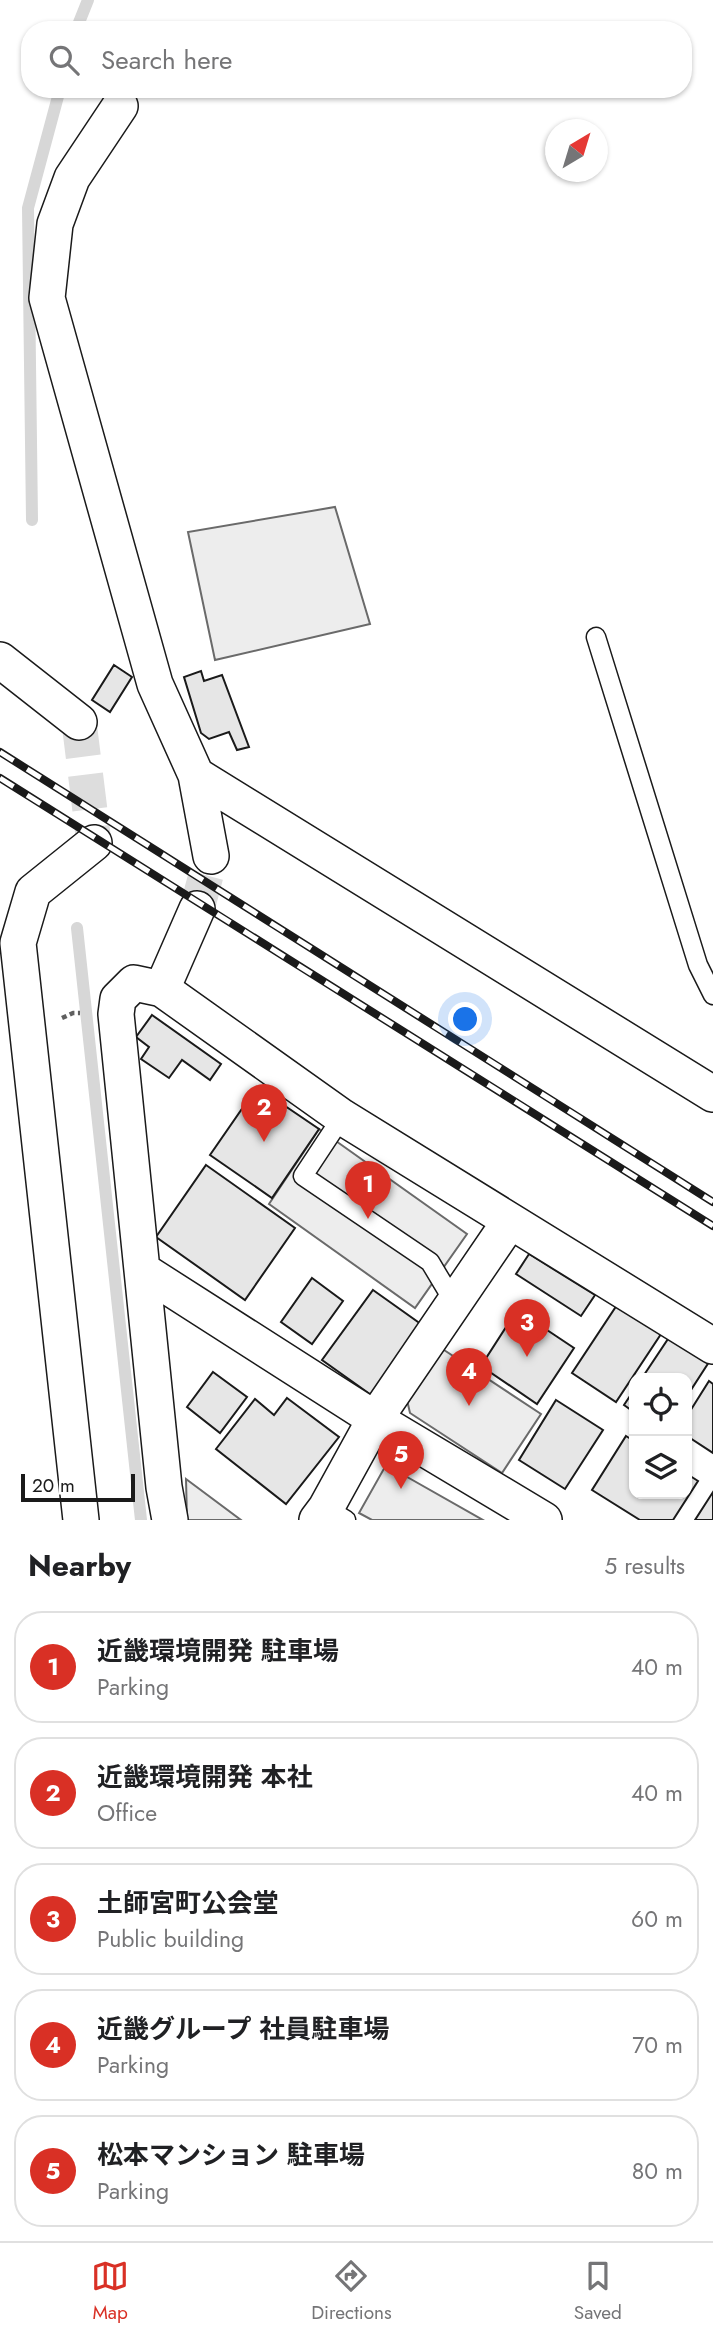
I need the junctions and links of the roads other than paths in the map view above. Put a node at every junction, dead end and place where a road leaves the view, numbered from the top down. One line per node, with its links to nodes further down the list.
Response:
1 (120, 106): 5 (street)
2 (596, 637): 10 (lane)
3 (0, 660): 4 (street)
4 (79, 722)
5 (196, 775): 7 (street); 11 (street)
6 (94, 843): 19 (street)
7 (211, 856)
8 (197, 909): 9 (street)
9 (162, 989): 12 (street); 14 (street)
10 (713, 995)
11 (713, 1094)
12 (342, 1117): 13 (street); 15 (lane)
13 (510, 1221): 15 (street); 16 (street)
14 (142, 1270): 17 (street); 20 (street)
15 (454, 1302): 17 (street)
16 (713, 1346)
17 (375, 1419): 18 (street); 21 (street)
18 (330, 1516)
19 (81, 1520)
20 (170, 1520)
21 (544, 1520)

